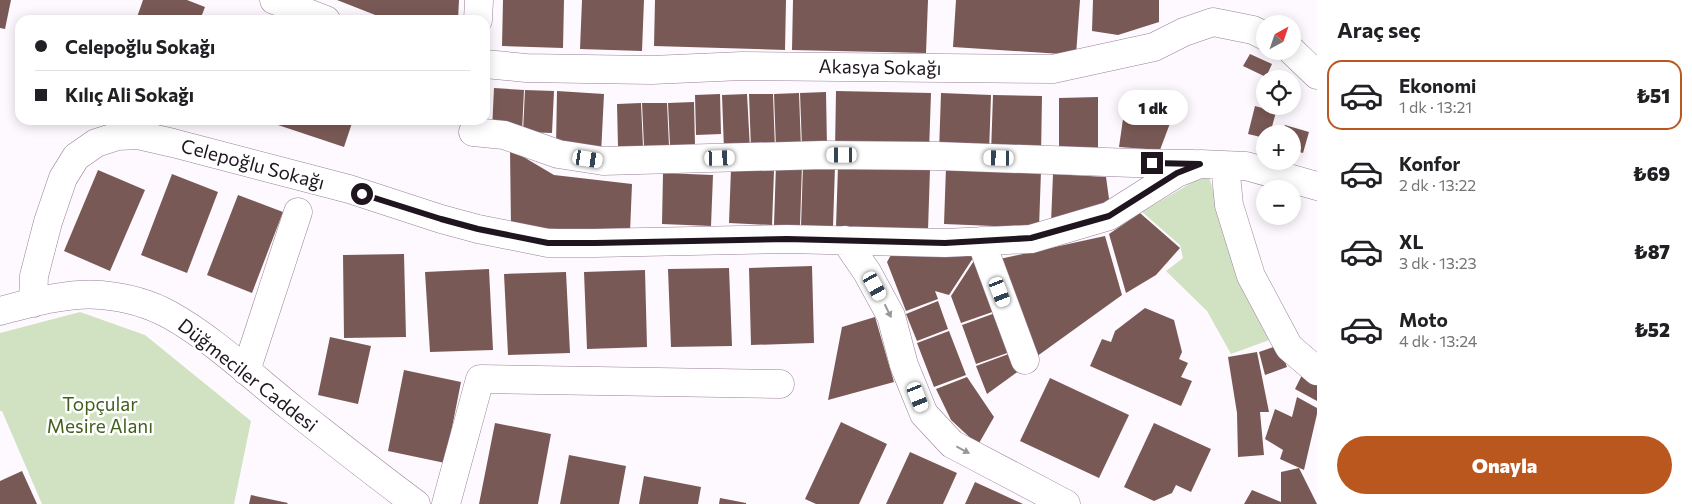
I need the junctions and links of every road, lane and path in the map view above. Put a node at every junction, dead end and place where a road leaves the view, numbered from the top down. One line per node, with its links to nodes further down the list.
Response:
1 (274, 0): 3 (street)
2 (479, 0): 4 (street)
3 (313, 15)
4 (478, 15)
5 (1256, 32): 7 (street, Akasya Sokağı)
6 (1301, 60): 8 (street)
7 (490, 64)
8 (1317, 75)
9 (473, 132): 10 (street)
10 (1213, 164): 11 (street); 14 (street, Celepoğlu Sokağı); 19 (street)
11 (1317, 186)
12 (298, 212): 18 (street)
13 (845, 240): 14 (street, Celepoğlu Sokağı); 15 (street, Celepoğlu Sokağı); 23 (street, one-way to 23)
14 (981, 241): 17 (street)
15 (33, 303): 16 (street, Düğmeciler Caddesi); 18 (street, Düğmeciler Caddesi)
16 (0, 311)
17 (1025, 360)
18 (246, 371): 21 (street, Düğmeciler Caddesi)
19 (1317, 371)
20 (780, 384): 22 (street)
21 (416, 504)
22 (446, 504)
23 (1066, 504)

